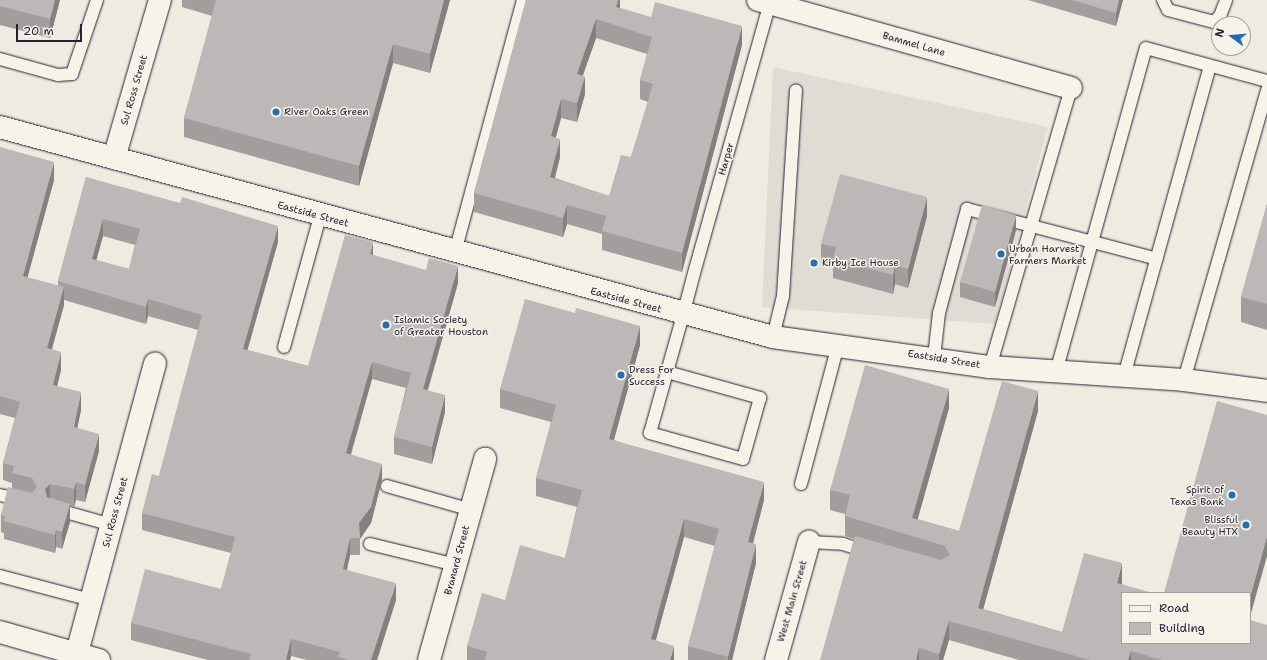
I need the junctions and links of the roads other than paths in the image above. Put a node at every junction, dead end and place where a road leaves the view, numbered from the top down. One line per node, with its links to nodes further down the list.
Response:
1 (97, 0): 7 (lane)
2 (160, 0): 14 (street, Sul Ross Street)
3 (523, 0): 18 (lane)
4 (1163, 0): 5 (lane)
5 (1226, 0)
6 (764, 2): 10 (street, Bammel Lane); 20 (lane, Harper)
7 (0, 59)
8 (1210, 66): 9 (lane); 17 (lane); 19 (lane)
9 (1267, 81)
10 (1071, 88): 16 (lane)
11 (796, 90): 21 (lane)
12 (1267, 90): 30 (lane)
13 (0, 127): 14 (street, Eastside Street)
14 (114, 158): 15 (street, Eastside Street)
15 (320, 216): 18 (street, Eastside Street); 23 (lane)
16 (1030, 226): 17 (lane); 24 (lane); 26 (lane)
17 (1092, 242): 19 (lane); 28 (lane)
18 (455, 252): 20 (street, Eastside Street)
19 (1156, 259): 29 (lane)
20 (683, 315): 21 (street, Eastside Street); 27 (lane, Harper)
21 (773, 337): 22 (street, Eastside Street)
22 (838, 345): 24 (street, Eastside Street); 33 (lane)
23 (284, 347)
24 (934, 357): 26 (street, Eastside Street)
25 (155, 364): 39 (street, Sul Ross Street)
26 (990, 367): 28 (street, Eastside Street)
27 (667, 372): 27 (lane, Harper)
28 (1056, 372): 29 (street, Eastside Street)
29 (1124, 376): 30 (street, Eastside Street)
30 (1184, 380): 31 (street, Eastside Street)
31 (1267, 391)
32 (485, 459): 38 (street, Branard Street)
33 (801, 484)
34 (387, 486): 38 (lane)
35 (0, 495): 36 (lane)
36 (30, 503)
37 (52, 509): 39 (lane)
38 (471, 510): 43 (street, Branard Street)
39 (112, 525): 45 (street, Sul Ross Street)
40 (808, 542): 42 (lane); 50 (street, West Main Street)
41 (370, 544): 43 (lane)
42 (882, 555)
43 (456, 565): 49 (street, Branard Street)
44 (0, 576): 45 (lane)
45 (91, 600): 47 (street, Sul Ross Street)
46 (0, 632): 47 (street)
47 (76, 657): 48 (street)
48 (99, 660)
49 (429, 660)
50 (776, 660)

